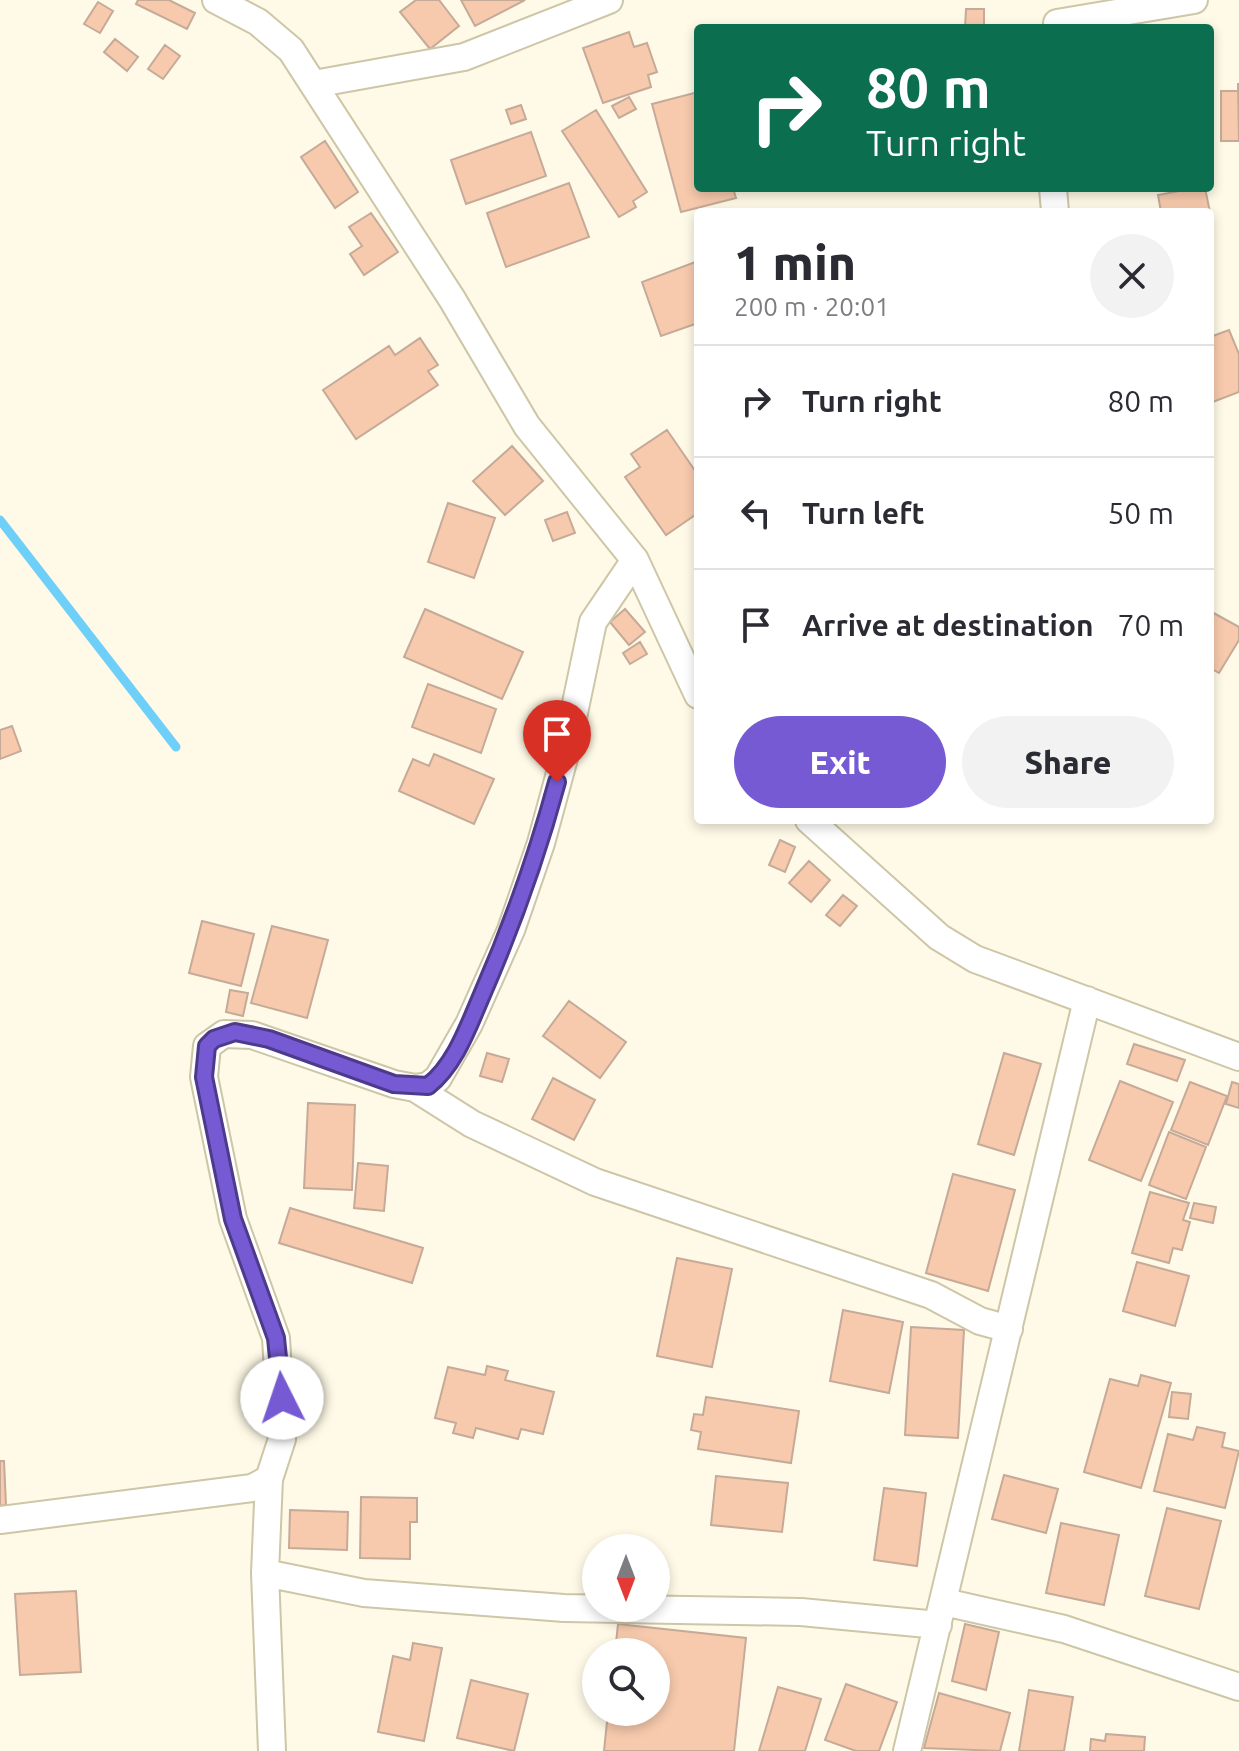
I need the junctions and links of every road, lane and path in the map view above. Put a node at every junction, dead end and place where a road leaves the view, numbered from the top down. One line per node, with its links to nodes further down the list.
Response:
1 (216, 0): 5 (street)
2 (609, 0): 5 (street)
3 (1194, 0): 4 (street)
4 (1056, 17)
5 (314, 84): 6 (street)
6 (635, 560): 7 (street); 11 (street)
7 (694, 686)
8 (815, 824): 9 (street)
9 (1087, 1000): 10 (street); 12 (street)
10 (1239, 1057)
11 (415, 1088): 12 (street); 13 (street)
12 (1009, 1329): 16 (street)
13 (269, 1479): 14 (street); 15 (street)
14 (0, 1520)
15 (265, 1573): 16 (street); 18 (street)
16 (941, 1613): 17 (street); 19 (street)
17 (1239, 1687)
18 (272, 1751)
19 (907, 1751)

